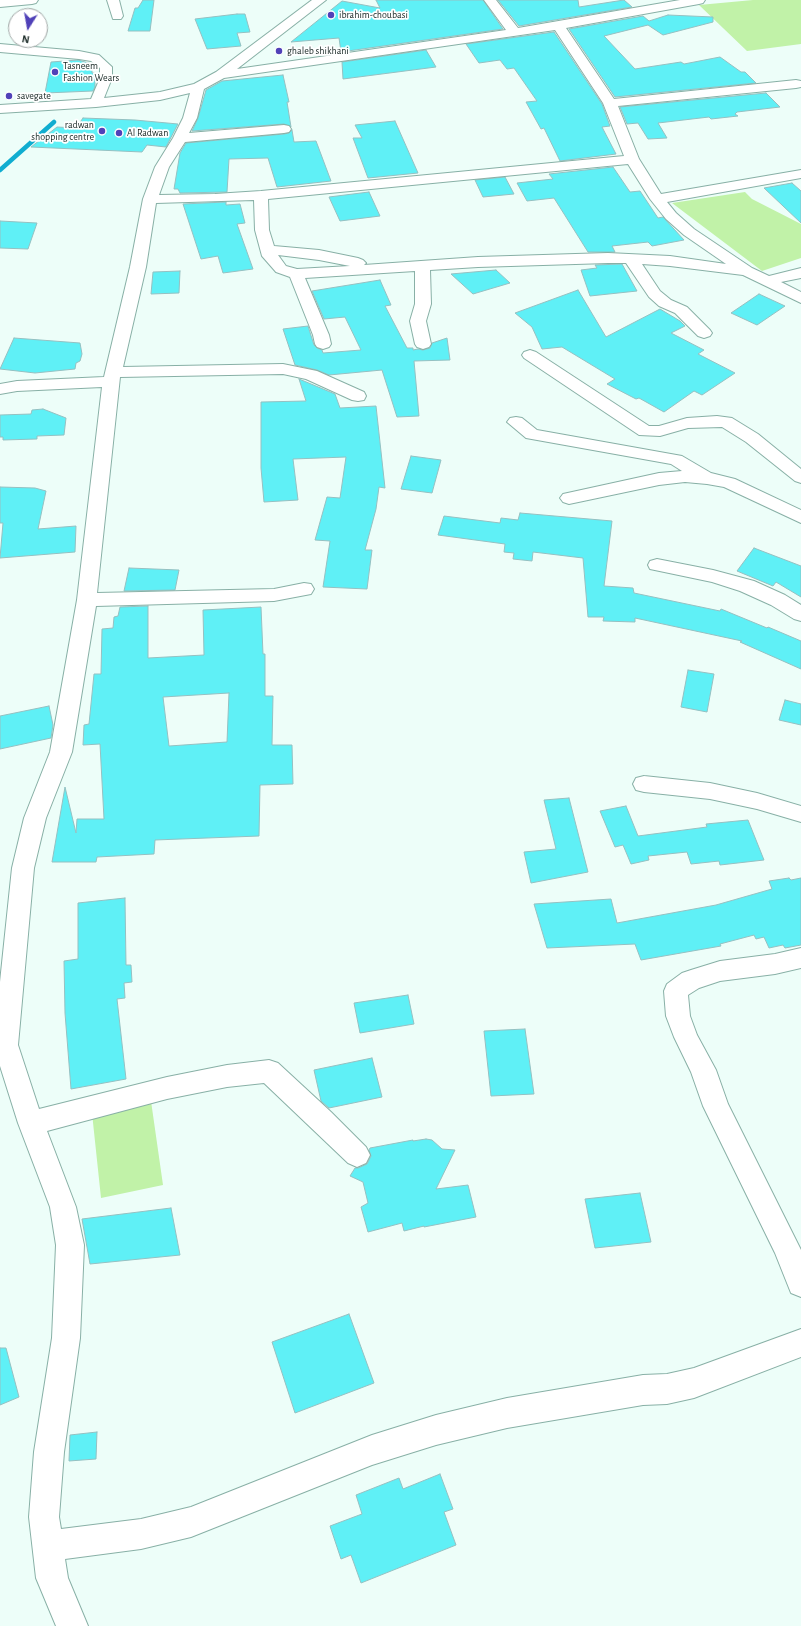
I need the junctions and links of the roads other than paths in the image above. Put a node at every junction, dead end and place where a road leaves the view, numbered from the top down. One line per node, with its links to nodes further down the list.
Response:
1 (32, 0): 7 (street)
2 (113, 0): 9 (street)
3 (320, 0): 13 (street)
4 (490, 0): 11 (street)
5 (637, 0): 8 (street)
6 (699, 0): 8 (street)
7 (0, 3)
8 (646, 9): 10 (street)
9 (117, 16)
10 (558, 26): 11 (street); 19 (street)
11 (515, 33): 14 (street)
12 (0, 48): 18 (street)
13 (246, 56): 14 (street); 15 (street)
14 (278, 66): 15 (street)
15 (221, 74): 17 (street)
16 (796, 84): 19 (street)
17 (198, 87): 18 (street); 22 (street)
18 (96, 103): 20 (street)
19 (610, 104): 23 (street)
20 (0, 109)
21 (284, 130): 22 (street)
22 (180, 138): 26 (street)
23 (632, 159): 25 (street); 27 (street)
24 (801, 174): 27 (street)
25 (261, 195): 26 (street); 28 (street)
26 (150, 199): 41 (street)
27 (657, 199): 32 (street)
28 (268, 250): 31 (street); 34 (street)
29 (631, 259): 30 (street); 32 (street); 37 (street)
30 (422, 265): 31 (street); 39 (street)
31 (379, 268): 34 (street)
32 (747, 271): 35 (street)
33 (801, 273): 35 (street)
34 (296, 274): 38 (street)
35 (767, 281): 36 (street)
36 (800, 300)
37 (704, 333)
38 (323, 344)
39 (422, 344)
40 (530, 355): 45 (street)
41 (113, 377): 42 (street); 43 (street); 51 (street)
42 (0, 389)
43 (358, 396)
44 (516, 422): 46 (street)
45 (801, 477)
46 (707, 478): 47 (street); 48 (street)
47 (569, 498)
48 (801, 517)
49 (657, 565): 52 (street)
50 (304, 589): 51 (street)
51 (87, 600): 56 (street)
52 (801, 614)
53 (644, 784): 54 (street)
54 (800, 817)
55 (801, 958): 58 (street)
56 (31, 1123): 57 (street); 60 (street)
57 (357, 1155)
58 (801, 1283)
59 (801, 1343): 60 (street)
60 (48, 1546): 61 (street)
61 (72, 1626)

